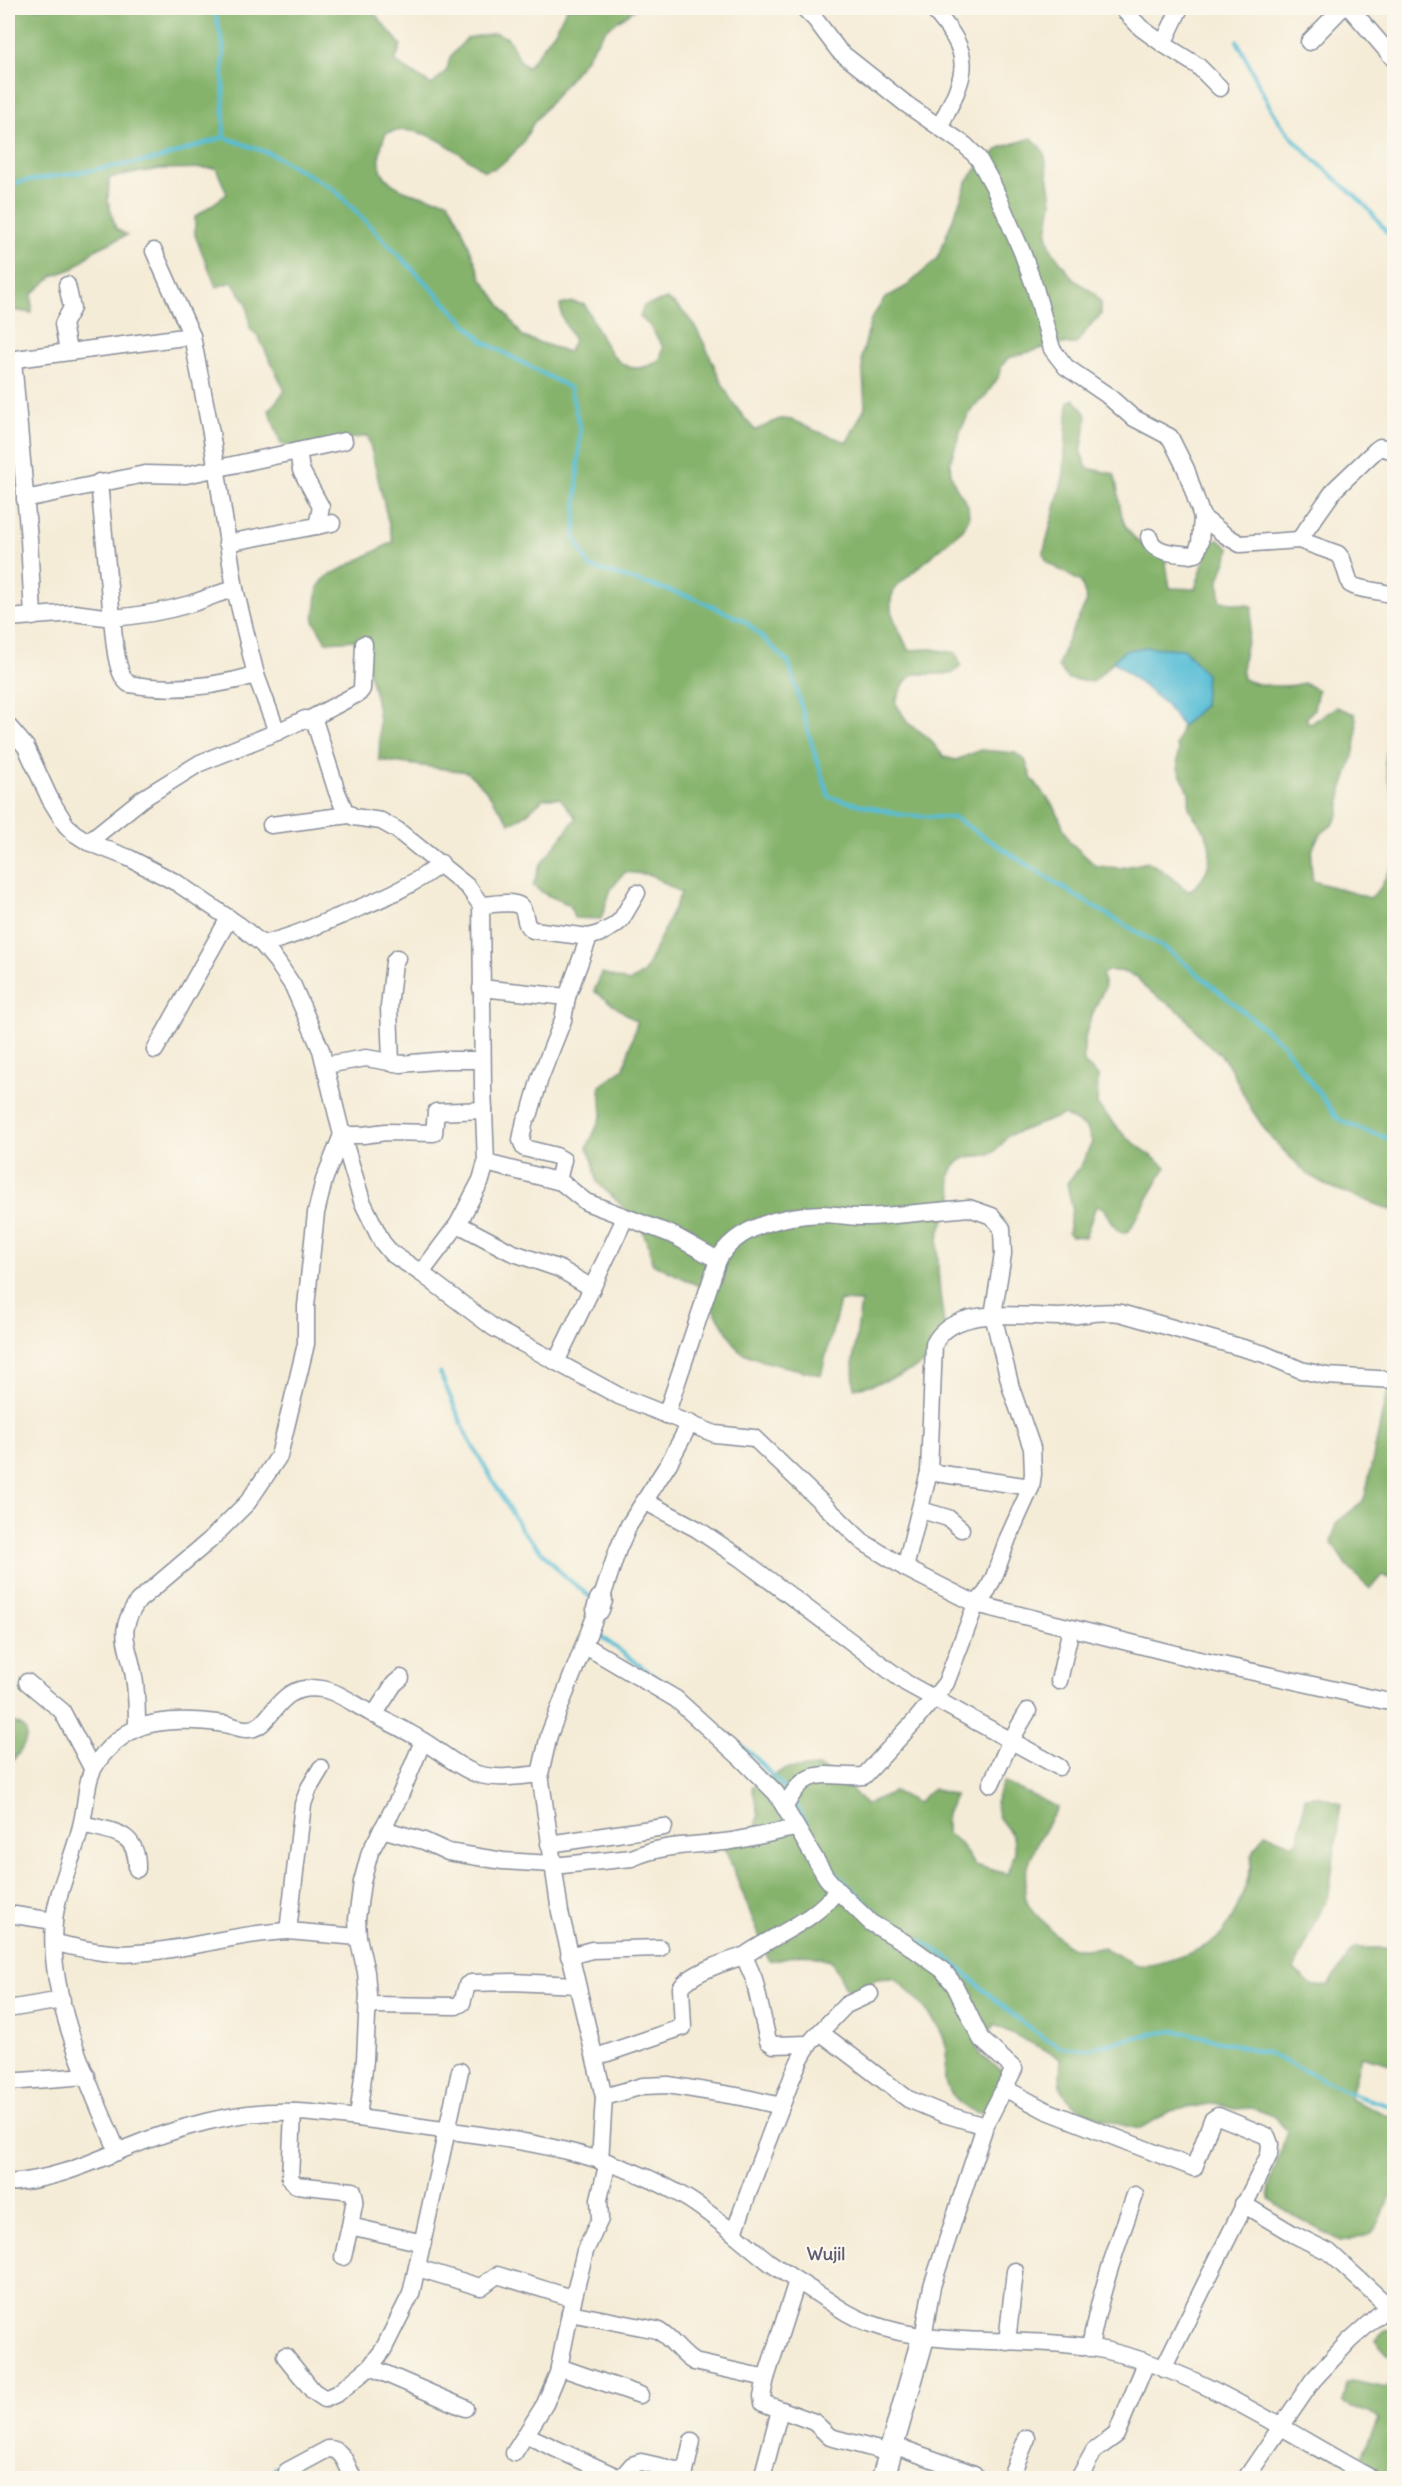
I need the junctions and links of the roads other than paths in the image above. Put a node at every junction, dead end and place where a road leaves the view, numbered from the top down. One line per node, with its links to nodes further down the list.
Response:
1 (804, 8): 11 (street)
2 (932, 8): 11 (street)
3 (1122, 8): 8 (street)
4 (1180, 8): 8 (street)
5 (1342, 8): 7 (street)
6 (1350, 8): 9 (street)
7 (1309, 42)
8 (1163, 44): 10 (street)
9 (1395, 59)
10 (1220, 88)
11 (940, 126): 23 (street)
12 (154, 251): 14 (street)
13 (67, 285): 15 (street)
14 (192, 336): 15 (street); 20 (street)
15 (68, 351): 16 (street)
16 (10, 360): 22 (street)
17 (344, 441): 18 (street)
18 (298, 451): 20 (street); 26 (street)
19 (1395, 451): 24 (street)
20 (217, 469): 21 (street); 26 (street)
21 (99, 482): 22 (street); 31 (street)
22 (25, 499): 29 (street)
23 (1202, 517): 24 (street); 25 (street)
24 (1302, 536): 28 (street)
25 (1149, 537)
26 (227, 543): 27 (street)
27 (235, 589): 31 (street); 33 (street)
28 (1395, 596)
29 (33, 617): 30 (street); 31 (street)
30 (8, 618)
31 (112, 618): 33 (street)
32 (364, 644): 34 (street)
33 (256, 675): 36 (street)
34 (310, 719): 36 (street); 37 (street)
35 (8, 726): 39 (street)
36 (277, 732): 39 (street)
37 (349, 815): 38 (street); 40 (street)
38 (271, 825)
39 (88, 842): 43 (street)
40 (441, 863): 42 (street); 45 (street)
41 (637, 892): 44 (street)
42 (481, 905): 44 (street); 47 (street)
43 (229, 918): 45 (street); 49 (street)
44 (589, 937): 48 (street)
45 (262, 944): 52 (street)
46 (397, 958): 51 (street)
47 (481, 988): 48 (street); 50 (street)
48 (567, 997): 56 (street)
49 (155, 1050)
50 (482, 1060): 51 (street); 53 (street)
51 (391, 1063): 52 (street)
52 (326, 1065): 54 (street)
53 (484, 1110): 54 (street); 55 (street)
54 (342, 1135): 60 (street); 83 (street)
55 (486, 1163): 56 (street); 58 (street)
56 (558, 1181): 57 (street)
57 (625, 1218): 59 (street); 61 (street)
58 (459, 1224): 60 (street); 61 (street)
59 (718, 1260): 62 (street); 65 (street)
60 (422, 1273): 63 (street)
61 (592, 1288): 63 (street)
62 (993, 1316): 64 (street); 67 (street); 68 (street)
63 (556, 1362): 65 (street)
64 (1395, 1380)
65 (666, 1414): 66 (street)
66 (690, 1424): 69 (street); 72 (street)
67 (929, 1472): 68 (street); 70 (street)
68 (1030, 1487): 73 (street)
69 (646, 1502): 75 (street); 79 (street)
70 (921, 1510): 71 (street); 72 (street)
71 (961, 1529)
72 (905, 1568): 73 (street)
73 (976, 1604): 74 (street); 79 (street)
74 (1071, 1628): 77 (street); 80 (street)
75 (584, 1645): 89 (street); 91 (street)
76 (400, 1678): 82 (street)
77 (1059, 1681)
78 (27, 1682): 87 (street)
79 (934, 1698): 84 (street); 91 (street)
80 (1395, 1702)
81 (1028, 1711): 84 (street)
82 (374, 1715): 83 (street); 85 (street)
83 (137, 1728): 87 (street)
84 (1011, 1740): 86 (street); 90 (street)
85 (423, 1741): 89 (street); 95 (street)
86 (1059, 1767)
87 (92, 1768): 92 (street)
88 (321, 1768): 102 (street)
89 (540, 1774): 96 (street)
90 (991, 1784)
91 (785, 1807): 94 (street)
92 (82, 1824): 98 (street); 101 (street)
93 (664, 1827): 96 (street)
94 (796, 1828): 97 (street); 99 (street)
95 (382, 1829): 97 (street); 103 (street)
96 (549, 1844): 97 (street)
97 (552, 1865): 106 (street)
98 (137, 1869)
99 (837, 1890): 107 (street); 119 (street)
100 (8, 1914): 101 (street)
101 (54, 1921): 104 (street)
102 (288, 1931): 103 (street); 104 (street)
103 (357, 1937): 111 (street)
104 (54, 1943): 110 (street)
105 (660, 1948): 106 (street)
106 (569, 1956): 108 (street)
107 (744, 1956): 114 (street); 115 (street)
108 (577, 1985): 111 (street); 115 (street)
109 (870, 1994): 113 (street)
110 (62, 2000): 112 (street); 117 (street)
111 (368, 2005): 123 (street)
112 (8, 2009)
113 (820, 2032): 114 (street); 124 (street)
114 (807, 2044): 121 (street)
115 (596, 2057): 120 (street)
116 (460, 2071): 125 (street)
117 (87, 2076): 118 (street); 126 (street)
118 (8, 2082)
119 (1004, 2088): 124 (street); 130 (street)
120 (604, 2097): 121 (street); 127 (street)
121 (781, 2106): 132 (street)
122 (293, 2112): 123 (street); 126 (street); 131 (street)
123 (358, 2118): 125 (street)
124 (985, 2126): 140 (street)
125 (446, 2130): 127 (street); 133 (street)
126 (118, 2152): 128 (street)
127 (604, 2161): 132 (street); 139 (street)
128 (8, 2183)
129 (1135, 2195): 142 (street)
130 (1243, 2204): 138 (street); 147 (street)
131 (350, 2226): 133 (street); 134 (street)
132 (734, 2234): 137 (street)
133 (423, 2243): 135 (street)
134 (343, 2258)
135 (418, 2268): 139 (street); 145 (street)
136 (1015, 2271): 141 (street)
137 (797, 2281): 140 (street); 148 (street)
138 (1391, 2303): 152 (street)
139 (571, 2305): 146 (street); 148 (street)
140 (923, 2338): 141 (street); 156 (street)
141 (1007, 2342): 142 (street)
142 (1090, 2348): 144 (street)
143 (285, 2355): 145 (street)
144 (1146, 2363): 147 (street); 165 (street)
145 (370, 2367): 150 (street)
146 (559, 2367): 149 (street); 153 (street)
147 (1163, 2369): 152 (street)
148 (765, 2378): 151 (street)
149 (640, 2395)
150 (465, 2409)
151 (780, 2410): 156 (street); 161 (street)
152 (1281, 2427): 166 (street); 167 (street)
153 (526, 2434): 157 (street); 159 (street)
154 (1028, 2438): 164 (street)
155 (692, 2441): 159 (street)
156 (892, 2449): 162 (street); 163 (street)
157 (514, 2453)
158 (287, 2471): 160 (street)
159 (685, 2475)
160 (353, 2478)
161 (762, 2478)
162 (883, 2478)
163 (976, 2478)
164 (1010, 2478)
165 (1079, 2478)
166 (1246, 2478)
167 (1371, 2478)

